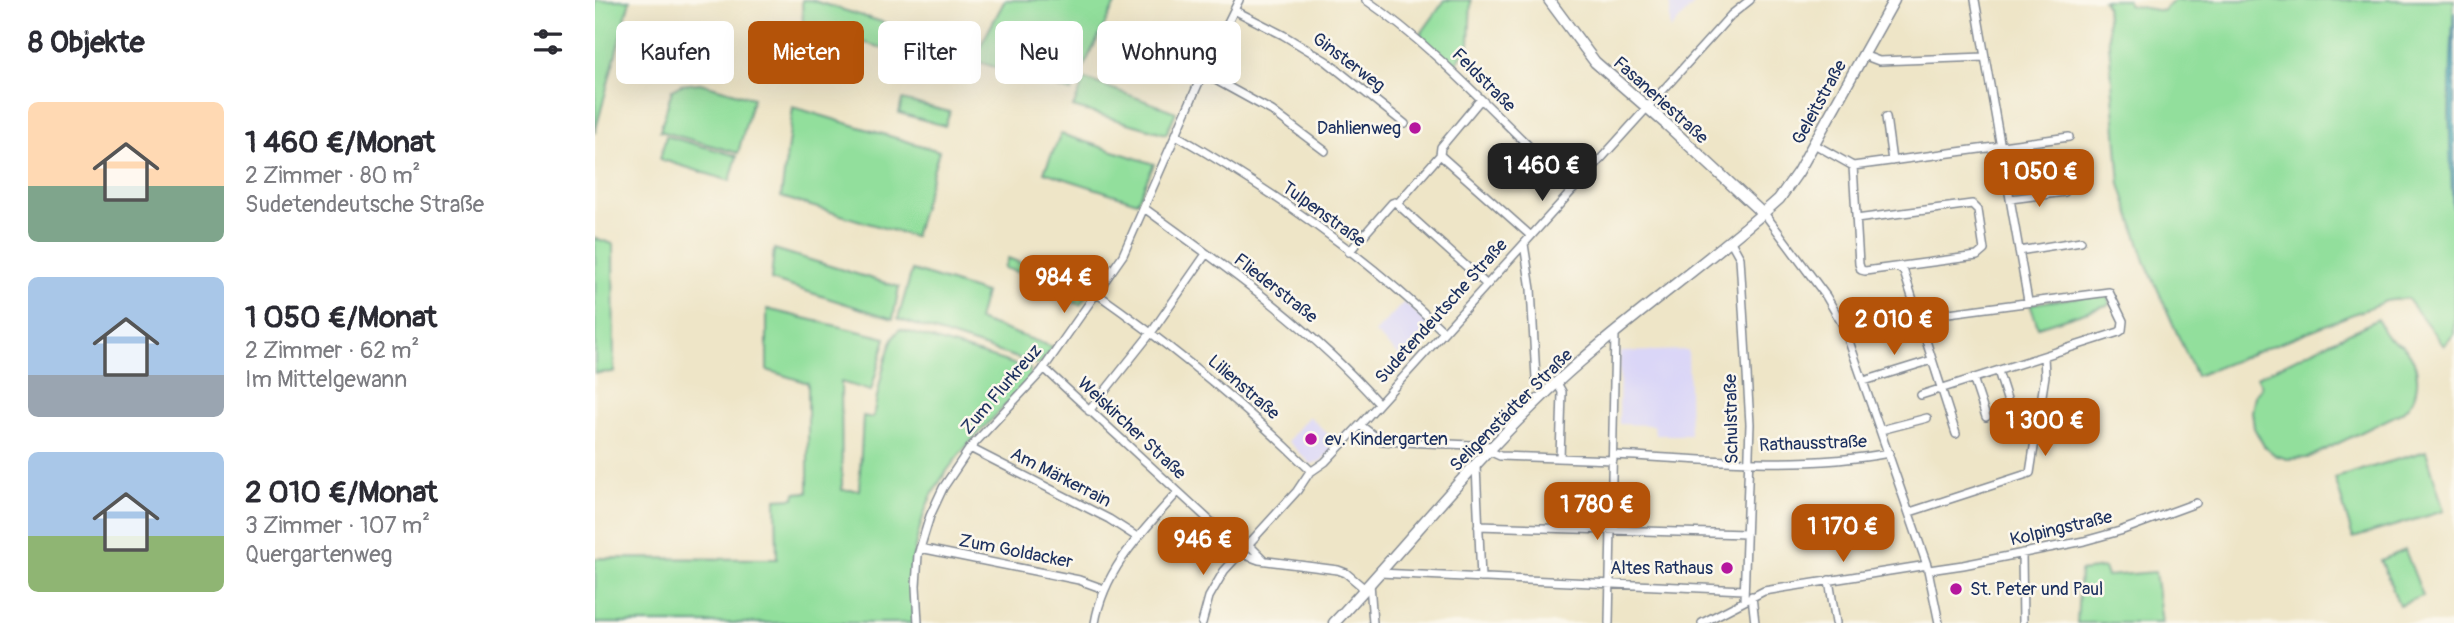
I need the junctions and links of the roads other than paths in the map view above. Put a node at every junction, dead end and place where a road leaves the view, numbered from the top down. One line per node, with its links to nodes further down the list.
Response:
1 (1239, 0): 7 (street, Zum Flurkreuz)
2 (1366, 0): 13 (street, Feldstraße)
3 (1549, 0): 14 (main road, Fasaneriestraße)
4 (1750, 0): 14 (street, Sudetendeutsche Straße)
5 (1894, 0): 9 (main road, Geleitstraße)
6 (1975, 0): 10 (street)
7 (1234, 10): 8 (street, Zum Flurkreuz); 16 (street, Ginsterweg)
8 (1229, 21)
9 (1863, 55): 10 (street); 19 (main road, Geleitstraße)
10 (1985, 57): 20 (street)
11 (1198, 84): 17 (street, Zum Flurkreuz)
12 (1223, 84): 21 (street)
13 (1481, 99): 22 (street); 25 (street, Feldstraße)
14 (1646, 108): 25 (street, Sudetendeutsche Straße); 30 (main road, Fasaneriestraße)
15 (1886, 117): 23 (street)
16 (1405, 124)
17 (1176, 135): 29 (street, Zum Flurkreuz); 37 (street, Tulpenstraße)
18 (2069, 137): 20 (street)
19 (1814, 144): 24 (street); 30 (main road, Geleitstraße)
20 (2001, 148): 23 (street); 27 (street)
21 (1325, 151)
22 (1440, 155): 28 (street); 32 (street)
23 (1892, 162): 24 (street)
24 (1853, 166): 31 (street)
25 (1574, 189): 32 (street, Sudetendeutsche Straße)
26 (2065, 192): 27 (street)
27 (2010, 199): 36 (street)
28 (1398, 203): 37 (street); 40 (street)
29 (1144, 208): 38 (street, Fliederstraße); 41 (street, Zum Flurkreuz)
30 (1762, 213): 33 (main road, Seligenstädter Straße); 52 (street)
31 (1856, 219): 39 (street); 39 (street)
32 (1531, 236): 35 (street, Sudetendeutsche Straße)
33 (1730, 240): 46 (main road, Seligenstädter Straße); 70 (street, Schulstraße)
34 (2081, 241): 36 (street)
35 (1524, 244): 40 (street, Sudetendeutsche Straße); 55 (street)
36 (2019, 251): 42 (street)
37 (1349, 252): 44 (street, Tulpenstraße)
38 (1206, 254): 45 (street); 57 (street, Fliederstraße)
39 (1898, 267): 43 (street)
40 (1487, 285): 44 (street, Sudetendeutsche Straße)
41 (1096, 293): 45 (street, Lilienstraße); 49 (street, Zum Flurkreuz)
42 (2028, 301): 43 (street); 47 (street)
43 (1918, 317): 48 (street)
44 (1444, 332): 57 (street, Sudetendeutsche Straße)
45 (1151, 333): 58 (street); 72 (street, Lilienstraße)
46 (1615, 334): 53 (main road, Seligenstädter Straße); 69 (street)
47 (2044, 356): 50 (street); 75 (street)
48 (1932, 360): 52 (street); 54 (street)
49 (1044, 368): 58 (street, Weiskircher Straße); 65 (street, Zum Flurkreuz)
50 (1998, 371): 51 (street); 61 (street)
51 (1973, 378): 54 (street); 59 (street)
52 (1864, 381): 63 (street)
53 (1557, 383): 55 (main road, Seligenstädter Straße); 68 (street)
54 (1941, 389): 56 (street); 64 (street)
55 (1544, 395): 66 (main road, Seligenstädter Straße)
56 (1920, 395)
57 (1379, 404): 62 (street, Sudetendeutsche Straße)
58 (1089, 411): 73 (street, Weiskircher Straße)
59 (1986, 417)
60 (1927, 418): 63 (street)
61 (2014, 421)
62 (1360, 425): 66 (street, Rathausstraße); 72 (street, Sudetendeutsche Straße)
63 (1881, 429): 67 (street)
64 (1956, 435)
65 (970, 448): 79 (street, Am Märkerrain); 81 (street, Zum Flurkreuz)
66 (1491, 449): 68 (street, Rathausstraße); 71 (main road, Seligenstädter Straße)
67 (1889, 453): 70 (street, Rathausstraße); 75 (street)
68 (1560, 458): 69 (street, Rathausstraße)
69 (1613, 458): 70 (street, Rathausstraße); 77 (street)
70 (1749, 461): 78 (street, Schulstraße)
71 (1476, 466): 76 (street); 84 (main road, Seligenstädter Straße)
72 (1311, 471): 80 (street, Sudetendeutsche Straße)
73 (1178, 492): 79 (street); 80 (street, Weiskircher Straße)
74 (2196, 503): 82 (street, Kolpingstraße)
75 (1910, 512): 83 (street)
76 (1478, 526): 77 (street); 85 (street)
77 (1611, 530): 78 (street); 87 (street)
78 (1746, 531): 90 (street, Schulstraße)
79 (1137, 537): 89 (street)
80 (1245, 547): 88 (street, Weiskircher Straße); 95 (street, Sudetendeutsche Straße)
81 (920, 548): 89 (street, Zum Goldacker); 93 (street, Zum Flurkreuz)
82 (2022, 553): 83 (street, Kolpingstraße); 103 (street)
83 (1928, 567): 86 (street, Kolpingstraße); 102 (street)
84 (1379, 573): 85 (street); 88 (main road, Seligenstädter Straße)
85 (1481, 578): 87 (street)
86 (1829, 580): 91 (street, Kolpingstraße); 101 (street)
87 (1609, 584): 90 (street); 98 (street)
88 (1368, 586): 96 (main road, Seligenstädter Straße); 97 (street)
89 (1104, 589): 94 (street)
90 (1744, 590): 92 (street, Schulstraße)
91 (1752, 596): 92 (street, Kolpingstraße); 100 (street)
92 (1744, 601): 99 (street, Kolpingstraße)
93 (918, 623)
94 (1094, 623)
95 (1202, 623)
96 (1334, 623)
97 (1373, 623)
98 (1609, 623)
99 (1702, 623)
100 (1755, 623)
101 (1836, 623)
102 (1939, 623)
103 (2023, 623)

